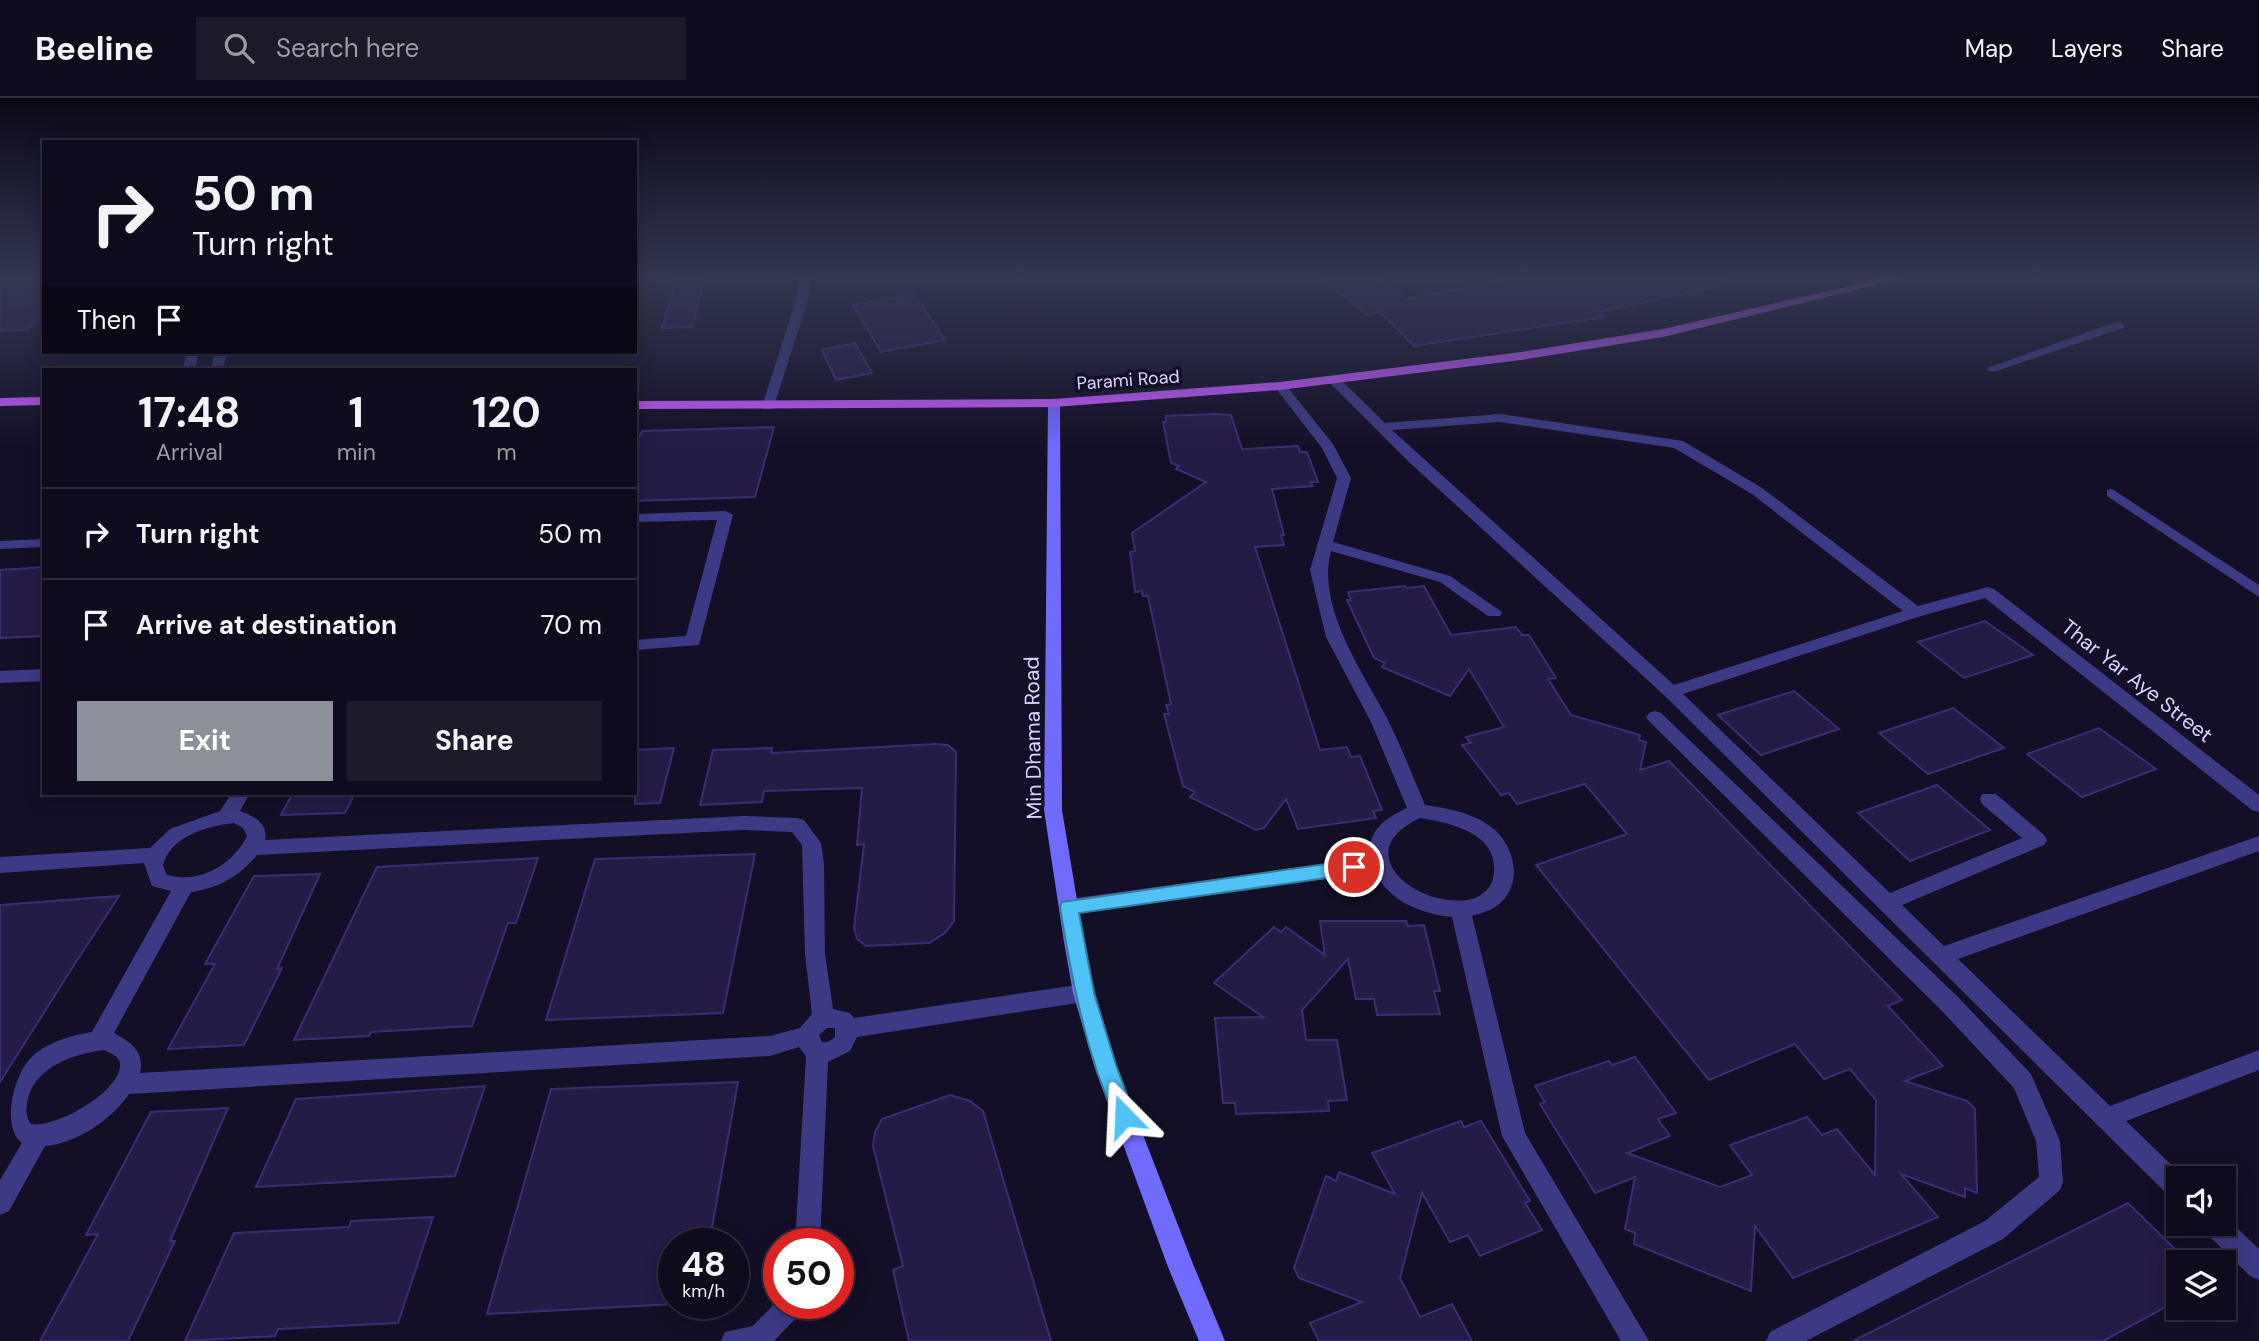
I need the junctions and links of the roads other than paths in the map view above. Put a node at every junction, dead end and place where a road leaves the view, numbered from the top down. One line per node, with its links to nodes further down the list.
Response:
1 (791, 334): 11 (street)
2 (1657, 334): 5 (main road, Parami Road)
3 (2093, 334): 4 (street)
4 (1993, 368)
5 (1334, 380): 6 (main road, Parami Road); 12 (street)
6 (1280, 386): 9 (main road, Parami Road); 16 (street)
7 (42, 401): 8 (main road)
8 (0, 402)
9 (1054, 403): 11 (main road, Parami Road); 38 (main road, Min Dhama Road)
10 (637, 405): 11 (main road, Parami Road)
11 (768, 406)
12 (1380, 427): 20 (street); 24 (street)
13 (2112, 493): 18 (street)
14 (637, 518): 21 (street)
15 (42, 542): 17 (street)
16 (1325, 544): 19 (street); 29 (street)
17 (0, 545)
18 (2259, 592)
19 (1494, 612)
20 (1915, 612): 24 (street); 28 (street, Thar Yar Aye Street)
21 (637, 645)
22 (42, 676): 23 (street)
23 (0, 677)
24 (1671, 692): 37 (street)
25 (1655, 717): 59 (street)
26 (240, 795): 30 (street)
27 (1989, 799): 37 (street)
28 (2259, 805)
29 (1418, 811): 35 (street); 39 (street)
30 (227, 816): 32 (street); 33 (street)
31 (2259, 843): 40 (street)
32 (253, 848): 36 (street); 43 (street)
33 (157, 855): 34 (street); 36 (street)
34 (0, 864)
35 (1380, 864): 38 (street); 39 (street)
36 (184, 886): 44 (street)
37 (1887, 903): 40 (street)
38 (1069, 907): 41 (main road, Min Dhama Road)
39 (1460, 909): 58 (street)
40 (1941, 956): 48 (street)
41 (1084, 993): 42 (street); 57 (main road, Min Dhama Road)
42 (848, 1029): 43 (street); 43 (street)
43 (816, 1035): 46 (street); 52 (street)
44 (97, 1041): 46 (street); 47 (street)
45 (2259, 1060): 48 (street)
46 (124, 1084): 49 (street)
47 (6, 1094): 49 (street)
48 (2106, 1118): 50 (street)
49 (38, 1137): 51 (street)
50 (2166, 1176)
51 (0, 1203)
52 (809, 1228)
53 (2227, 1236): 54 (street)
54 (2259, 1267)
55 (777, 1319): 56 (street)
56 (734, 1341)
57 (1212, 1341)
58 (1636, 1341)
59 (1779, 1341)

